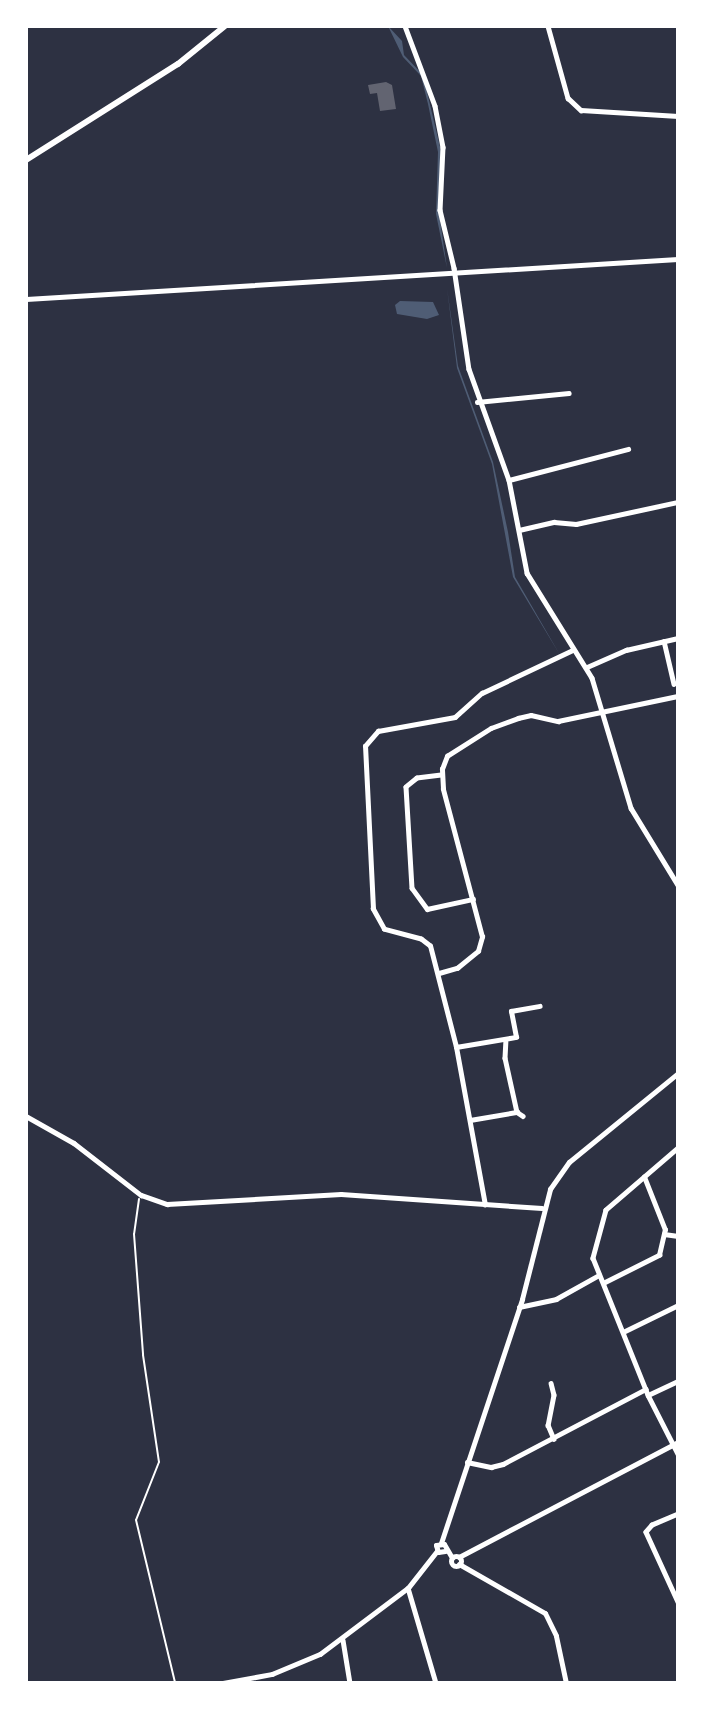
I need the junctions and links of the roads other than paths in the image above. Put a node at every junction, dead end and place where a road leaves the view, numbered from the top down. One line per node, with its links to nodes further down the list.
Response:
1 (225, 26): 5 (main road)
2 (405, 26): 7 (street)
3 (548, 26): 4 (street)
4 (678, 116)
5 (26, 160)
6 (678, 259): 7 (street)
7 (455, 276): 8 (street); 10 (street)
8 (26, 299)
9 (569, 393): 10 (street)
10 (477, 402): 12 (street)
11 (628, 449): 12 (street)
12 (509, 480): 14 (street)
13 (678, 502): 14 (street)
14 (519, 530): 17 (street)
15 (678, 638): 16 (street)
16 (664, 641): 18 (street); 19 (street)
17 (573, 650): 18 (street); 25 (street)
18 (587, 667): 21 (street)
19 (674, 684)
20 (678, 696): 21 (street)
21 (602, 710): 22 (street); 23 (street)
22 (442, 775): 24 (street); 24 (street)
23 (678, 886)
24 (472, 900): 25 (street)
25 (439, 973): 28 (street)
26 (540, 1006): 27 (street)
27 (506, 1039): 28 (street); 30 (street)
28 (456, 1046): 33 (street)
29 (677, 1075): 37 (street)
30 (517, 1112): 32 (street); 33 (street)
31 (26, 1116): 36 (street)
32 (523, 1116)
33 (470, 1120): 36 (street)
34 (678, 1148): 35 (street)
35 (644, 1177): 38 (street); 40 (street)
36 (485, 1205): 37 (street)
37 (542, 1208): 43 (street)
38 (664, 1234): 39 (street); 41 (street)
39 (678, 1236)
40 (599, 1275): 41 (street); 43 (street)
41 (603, 1283): 44 (street)
42 (678, 1305): 44 (street)
43 (519, 1307): 51 (street)
44 (623, 1332): 47 (street)
45 (678, 1381): 47 (street)
46 (551, 1383): 48 (street)
47 (647, 1392): 48 (street); 49 (street)
48 (554, 1439): 51 (street)
49 (676, 1443): 50 (street); 56 (street)
50 (678, 1454)
51 (467, 1462): 53 (street)
52 (678, 1514): 58 (street)
53 (441, 1543): 54 (street); 55 (street)
54 (437, 1551): 55 (street); 57 (street)
55 (445, 1551): 56 (street)
56 (456, 1558): 63 (street)
57 (408, 1588): 59 (street); 62 (street)
58 (678, 1602)
59 (343, 1640): 60 (street); 61 (street)
60 (223, 1683)
61 (350, 1683)
62 (436, 1683)
63 (566, 1683)

